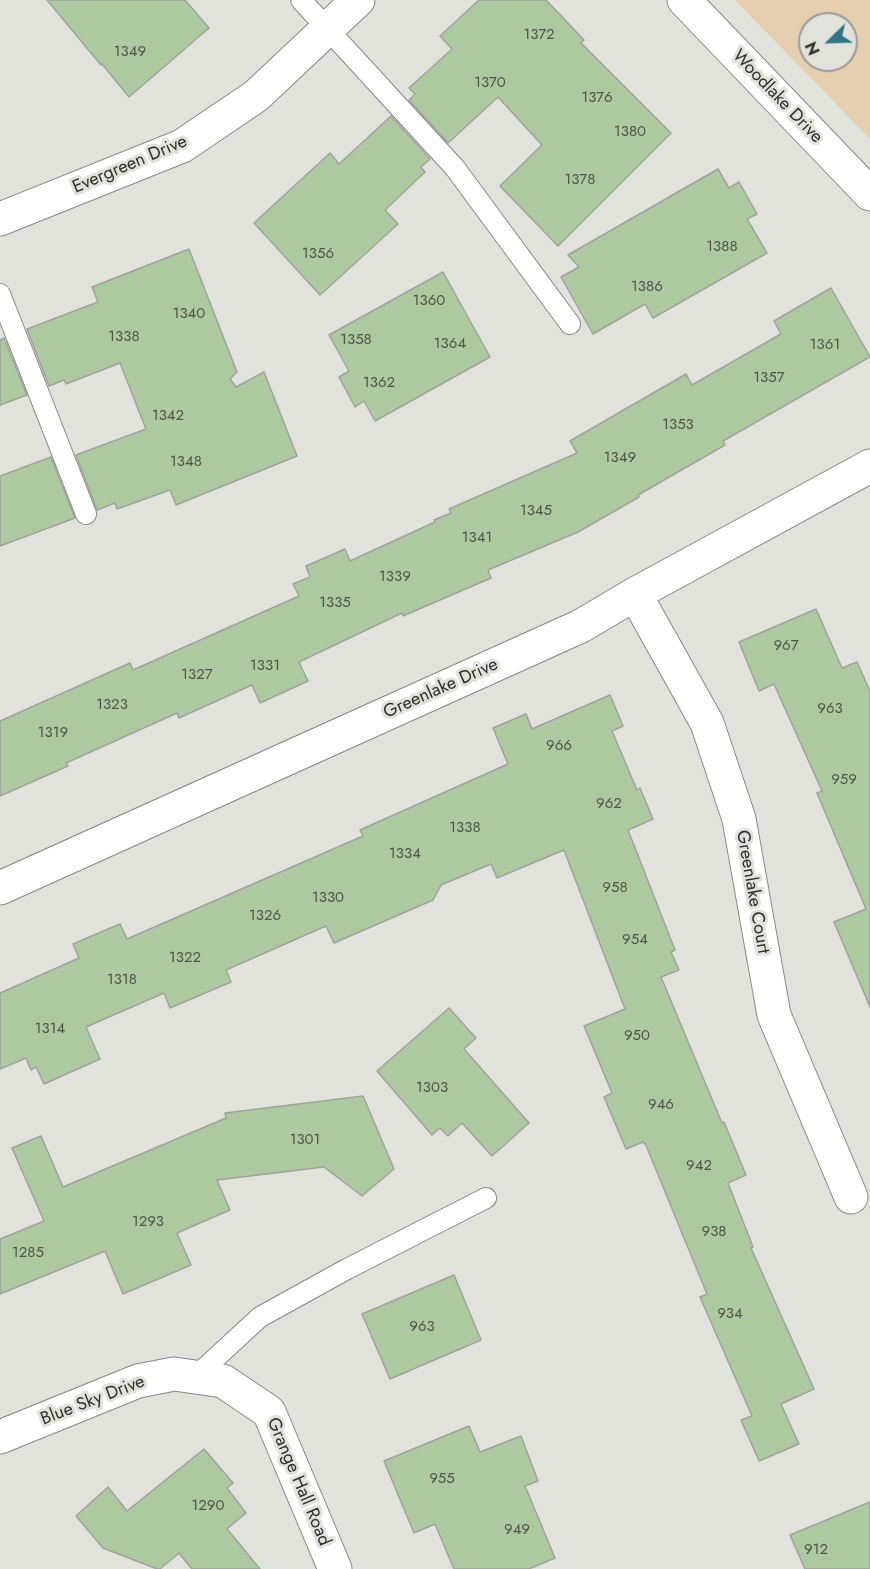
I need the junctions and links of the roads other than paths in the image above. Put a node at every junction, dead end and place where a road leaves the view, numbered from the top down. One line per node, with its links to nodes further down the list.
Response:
1 (301, 0): 4 (lane)
2 (358, 0): 4 (street, Evergreen Drive)
3 (684, 0): 5 (street, Woodlake Drive)
4 (327, 29): 6 (street, Evergreen Drive); 8 (lane)
5 (870, 194)
6 (0, 219)
7 (0, 294): 10 (lane)
8 (570, 324)
9 (870, 466): 11 (street, Greenlake Drive)
10 (86, 514)
11 (635, 594): 12 (street, Greenlake Drive); 13 (street, Greenlake Court)
12 (0, 888)
13 (851, 1197)
14 (486, 1198): 15 (lane)
15 (209, 1379): 16 (street, Blue Sky Drive); 17 (street, Grange Hall Road)
16 (0, 1437)
17 (335, 1569)

